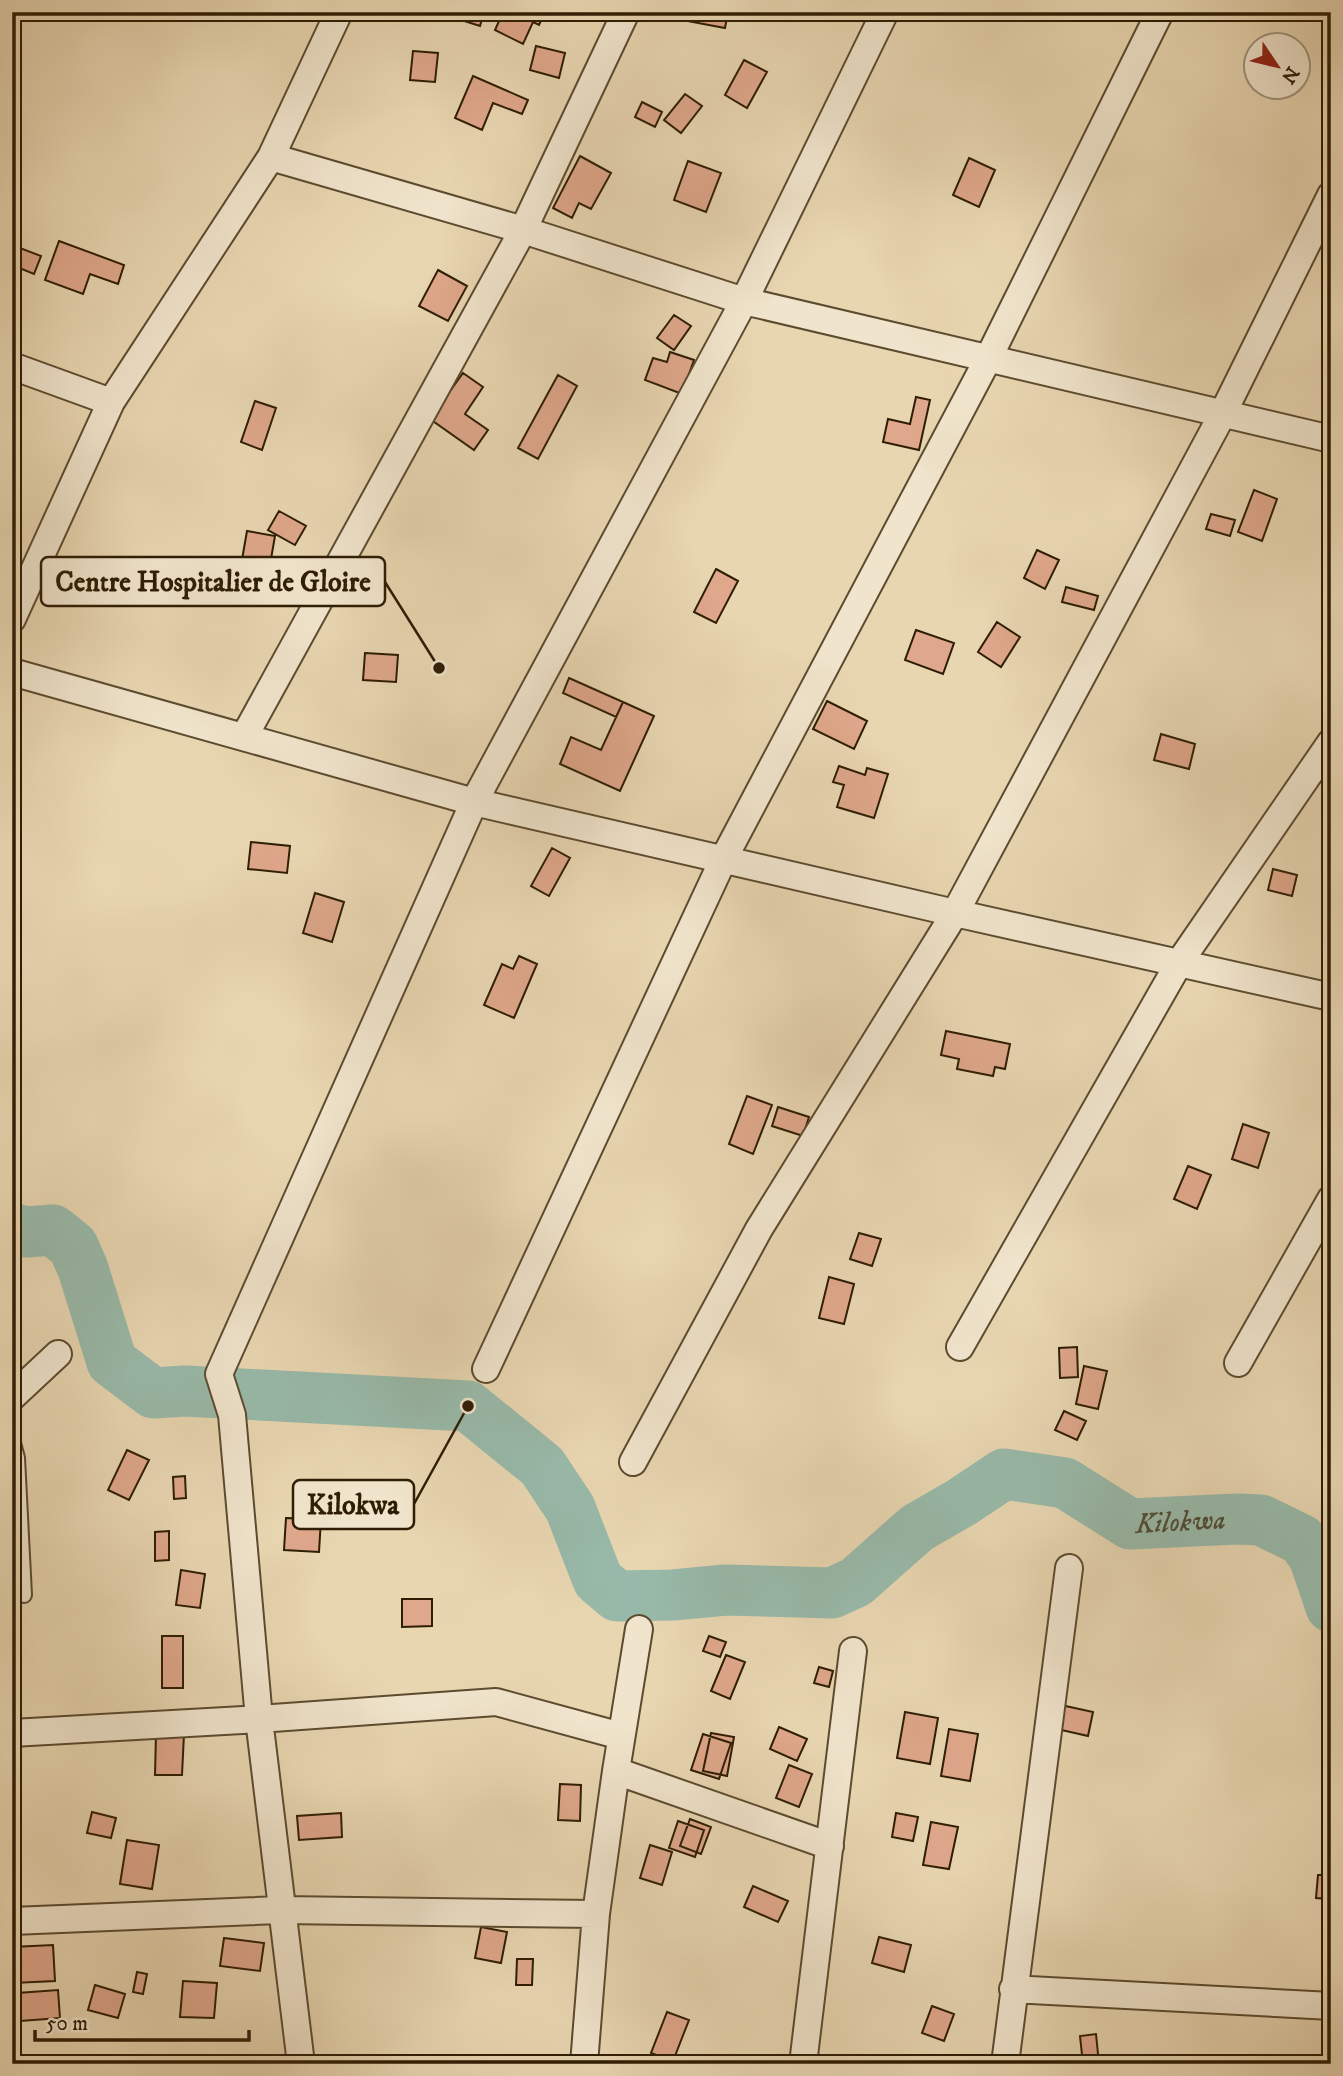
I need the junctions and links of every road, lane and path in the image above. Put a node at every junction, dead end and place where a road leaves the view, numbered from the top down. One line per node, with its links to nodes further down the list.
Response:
1 (339, 12): 5 (street)
2 (626, 12): 7 (street)
3 (885, 12): 8 (street)
4 (1160, 12): 9 (street)
5 (271, 156): 7 (street); 11 (street)
6 (1331, 195): 12 (street)
7 (523, 230): 8 (street); 16 (street)
8 (744, 302): 9 (street); 18 (street)
9 (988, 359): 12 (street); 19 (street)
10 (12, 366): 11 (street)
11 (111, 402): 14 (street)
12 (1222, 415): 13 (street); 20 (street)
13 (1331, 439)
14 (12, 620)
15 (12, 672): 16 (street)
16 (244, 737): 18 (street)
17 (1331, 742): 21 (street)
18 (474, 802): 19 (street); 35 (street)
19 (723, 860): 20 (street); 27 (street)
20 (955, 913): 21 (street); 30 (street)
21 (1179, 963): 22 (street); 24 (street)
22 (1331, 997)
23 (1331, 1199): 26 (street)
24 (960, 1347)
25 (58, 1354): 28 (street)
26 (1238, 1363)
27 (486, 1369)
28 (12, 1397)
29 (12, 1439): 32 (lane)
30 (633, 1462)
31 (1069, 1567): 43 (street)
32 (24, 1595)
33 (639, 1629): 37 (street)
34 (853, 1651): 39 (street)
35 (259, 1719): 36 (street); 37 (street); 40 (street)
36 (12, 1733)
37 (621, 1736): 38 (street)
38 (616, 1771): 39 (street); 41 (street)
39 (830, 1846): 47 (street)
40 (281, 1910): 41 (street); 42 (street); 45 (street)
41 (596, 1914): 46 (street)
42 (12, 1921)
43 (1013, 1989): 44 (street); 48 (street)
44 (1331, 2006)
45 (301, 2064)
46 (584, 2064)
47 (803, 2064)
48 (1005, 2064)

